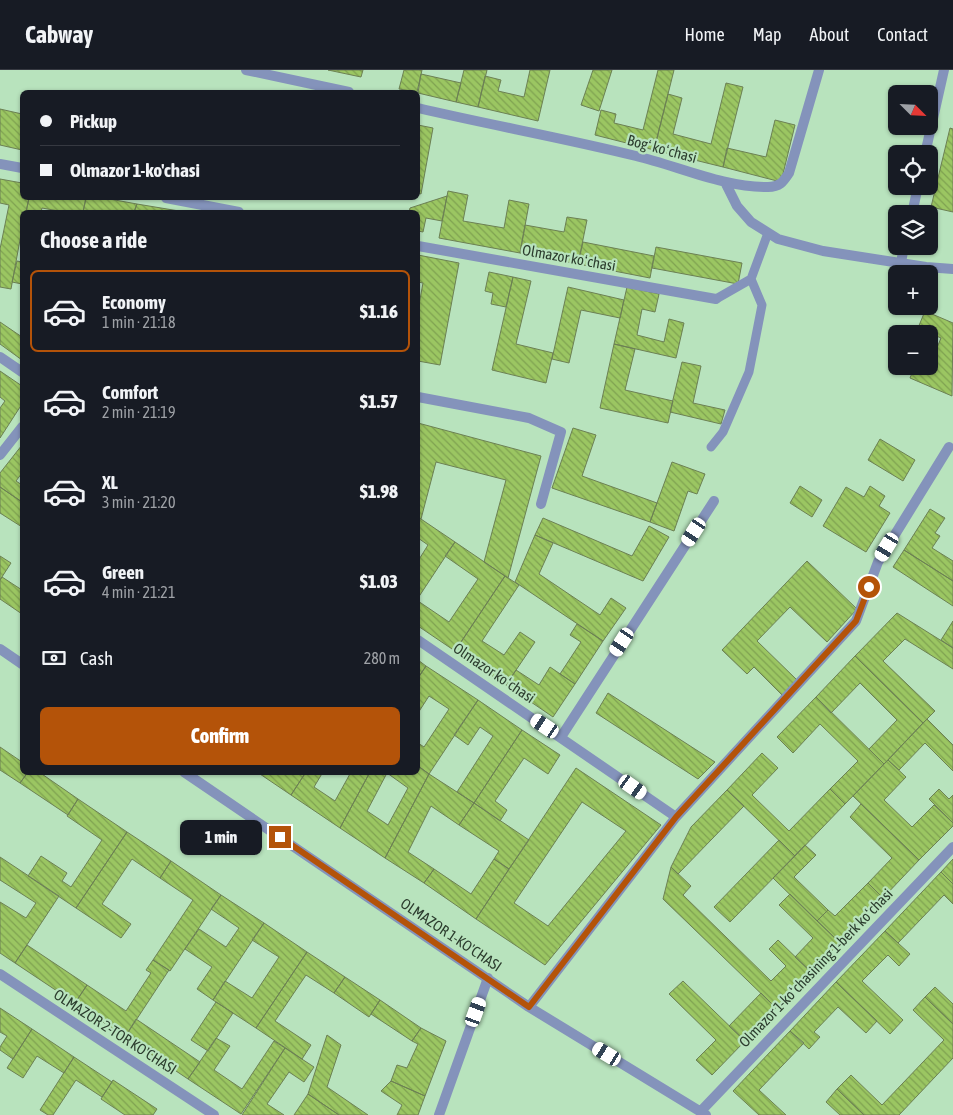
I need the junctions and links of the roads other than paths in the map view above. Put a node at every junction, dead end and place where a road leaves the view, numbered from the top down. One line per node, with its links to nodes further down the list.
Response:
1 (246, 70): 4 (street)
2 (819, 70): 9 (street, Bogʻ koʻchasi)
3 (944, 70): 6 (street)
4 (340, 90)
5 (420, 108): 9 (street, Bogʻ koʻchasi)
6 (927, 145)
7 (0, 164): 8 (street)
8 (20, 168)
9 (725, 182): 12 (street)
10 (176, 200): 11 (street)
11 (229, 210)
12 (768, 233): 15 (street); 17 (lane)
13 (420, 246): 18 (street, Olmazor koʻchasi)
14 (902, 255): 15 (street)
15 (901, 263): 16 (street)
16 (953, 270)
17 (751, 279): 18 (lane); 23 (lane)
18 (716, 300)
19 (0, 357): 20 (street)
20 (20, 371)
21 (420, 397): 27 (street)
22 (20, 430): 25 (street)
23 (711, 447)
24 (949, 447): 33 (street)
25 (0, 455)
26 (714, 501): 31 (street)
27 (541, 504)
28 (420, 641): 31 (street, Olmazor koʻchasi)
29 (0, 649): 30 (street)
30 (20, 663)
31 (560, 737): 33 (street, Olmazor koʻchasi)
32 (188, 775): 36 (street, OLMAZOR 1-KO'CHASI)
33 (676, 817): 37 (street)
34 (953, 847): 38 (street, Olmazor 1-koʻchasining 1-berk koʻchasi)
35 (0, 974): 39 (street, OLMAZOR 2-TOR KO'CHASI)
36 (488, 978): 37 (street, OLMAZOR 1-KO'CHASI); 40 (street)
37 (529, 1007): 38 (street, OLMAZOR 1-KO'CHASI)
38 (704, 1113)
39 (214, 1115)
40 (439, 1115)

